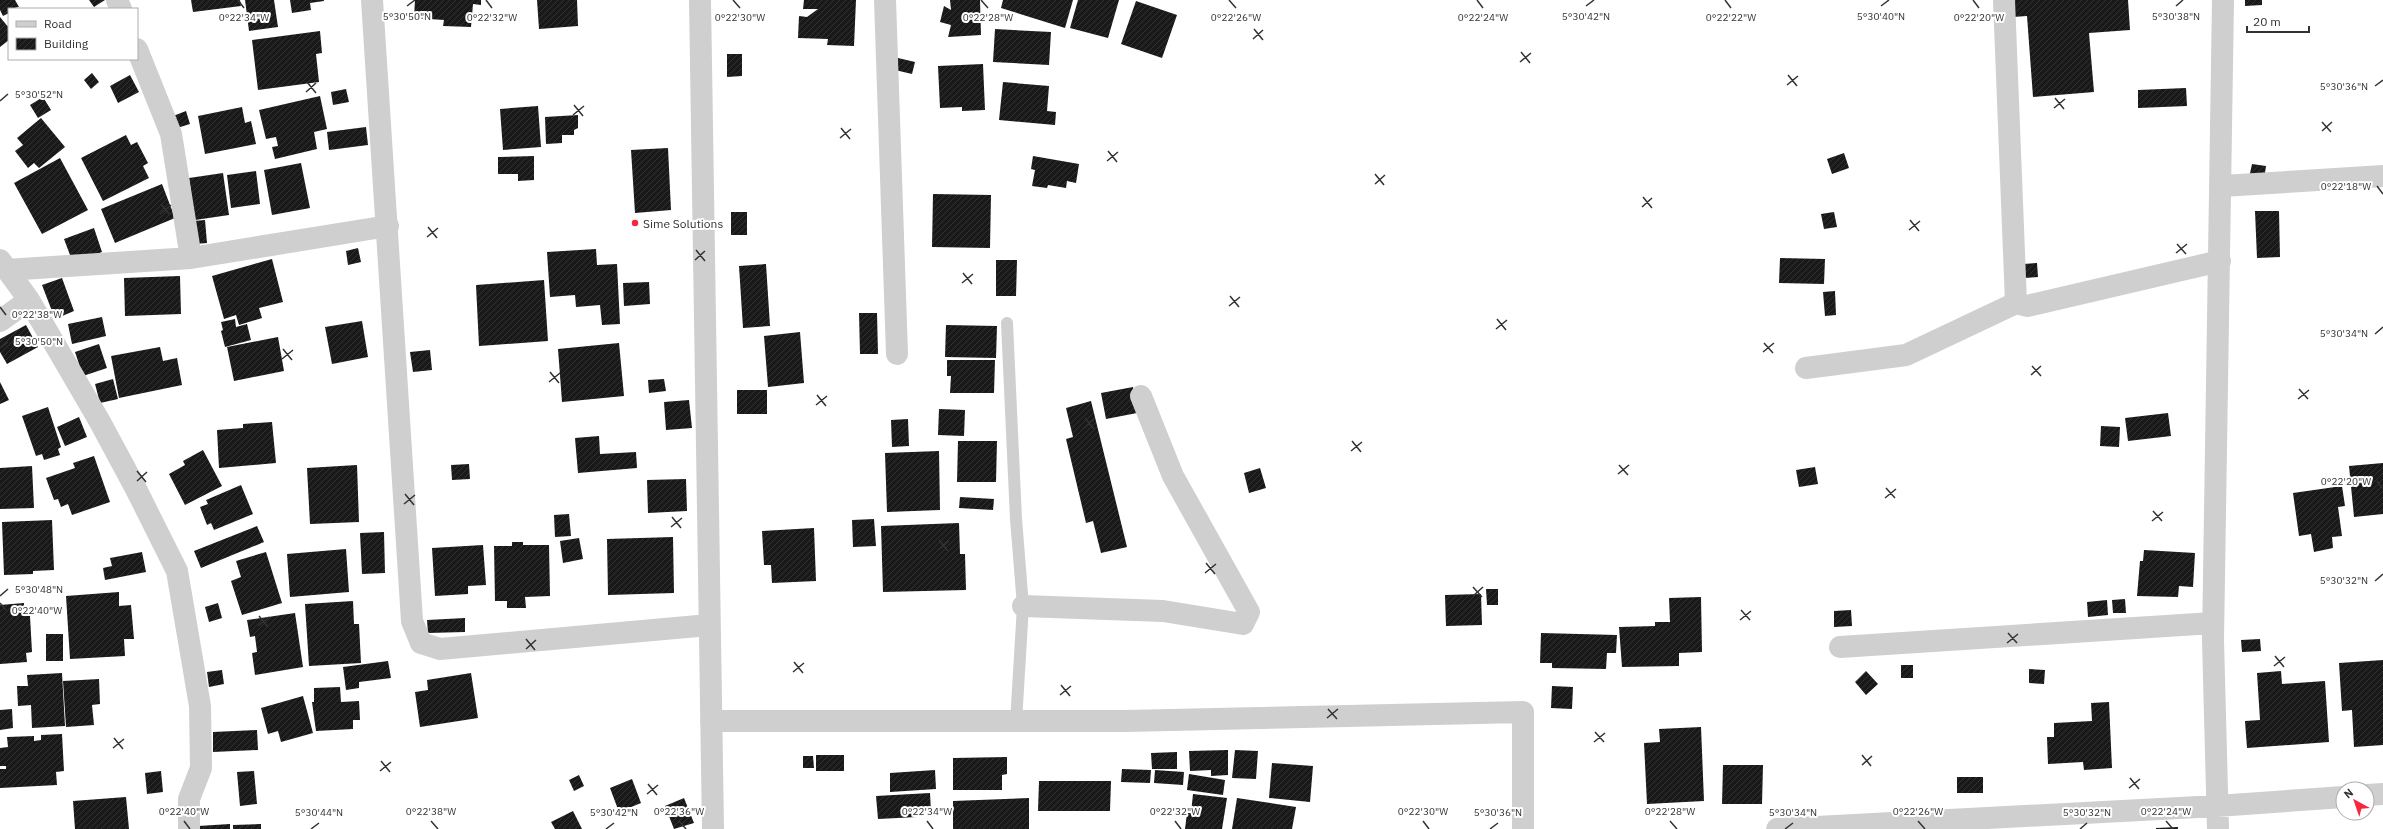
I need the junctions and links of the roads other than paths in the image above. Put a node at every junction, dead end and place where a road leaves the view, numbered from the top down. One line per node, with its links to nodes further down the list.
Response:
1 (372, 0): 9 (street)
2 (700, 0): 22 (street)
3 (885, 0): 17 (street)
4 (2004, 0): 14 (street)
5 (2223, 0): 8 (street)
6 (138, 52): 10 (street)
7 (2383, 176): 8 (street)
8 (2222, 186): 11 (street)
9 (388, 226): 10 (street); 22 (street)
10 (192, 258): 12 (street)
11 (2220, 261): 14 (street); 21 (street)
12 (3, 265): 13 (street)
13 (29, 300): 15 (street); 28 (street)
14 (2016, 303): 18 (street)
15 (0, 321)
16 (1007, 324): 20 (lane)
17 (897, 354)
18 (1806, 368)
19 (1141, 396): 20 (street)
20 (1023, 606): 25 (lane)
21 (2213, 623): 23 (street); 27 (street)
22 (709, 625): 24 (street)
23 (1840, 647)
24 (711, 721): 25 (street); 29 (street)
25 (1016, 722): 30 (street)
26 (2335, 798): 27 (street)
27 (2217, 806): 31 (street); 32 (street)
28 (189, 829)
29 (713, 829)
30 (1523, 829)
31 (1778, 829)
32 (2218, 829)

